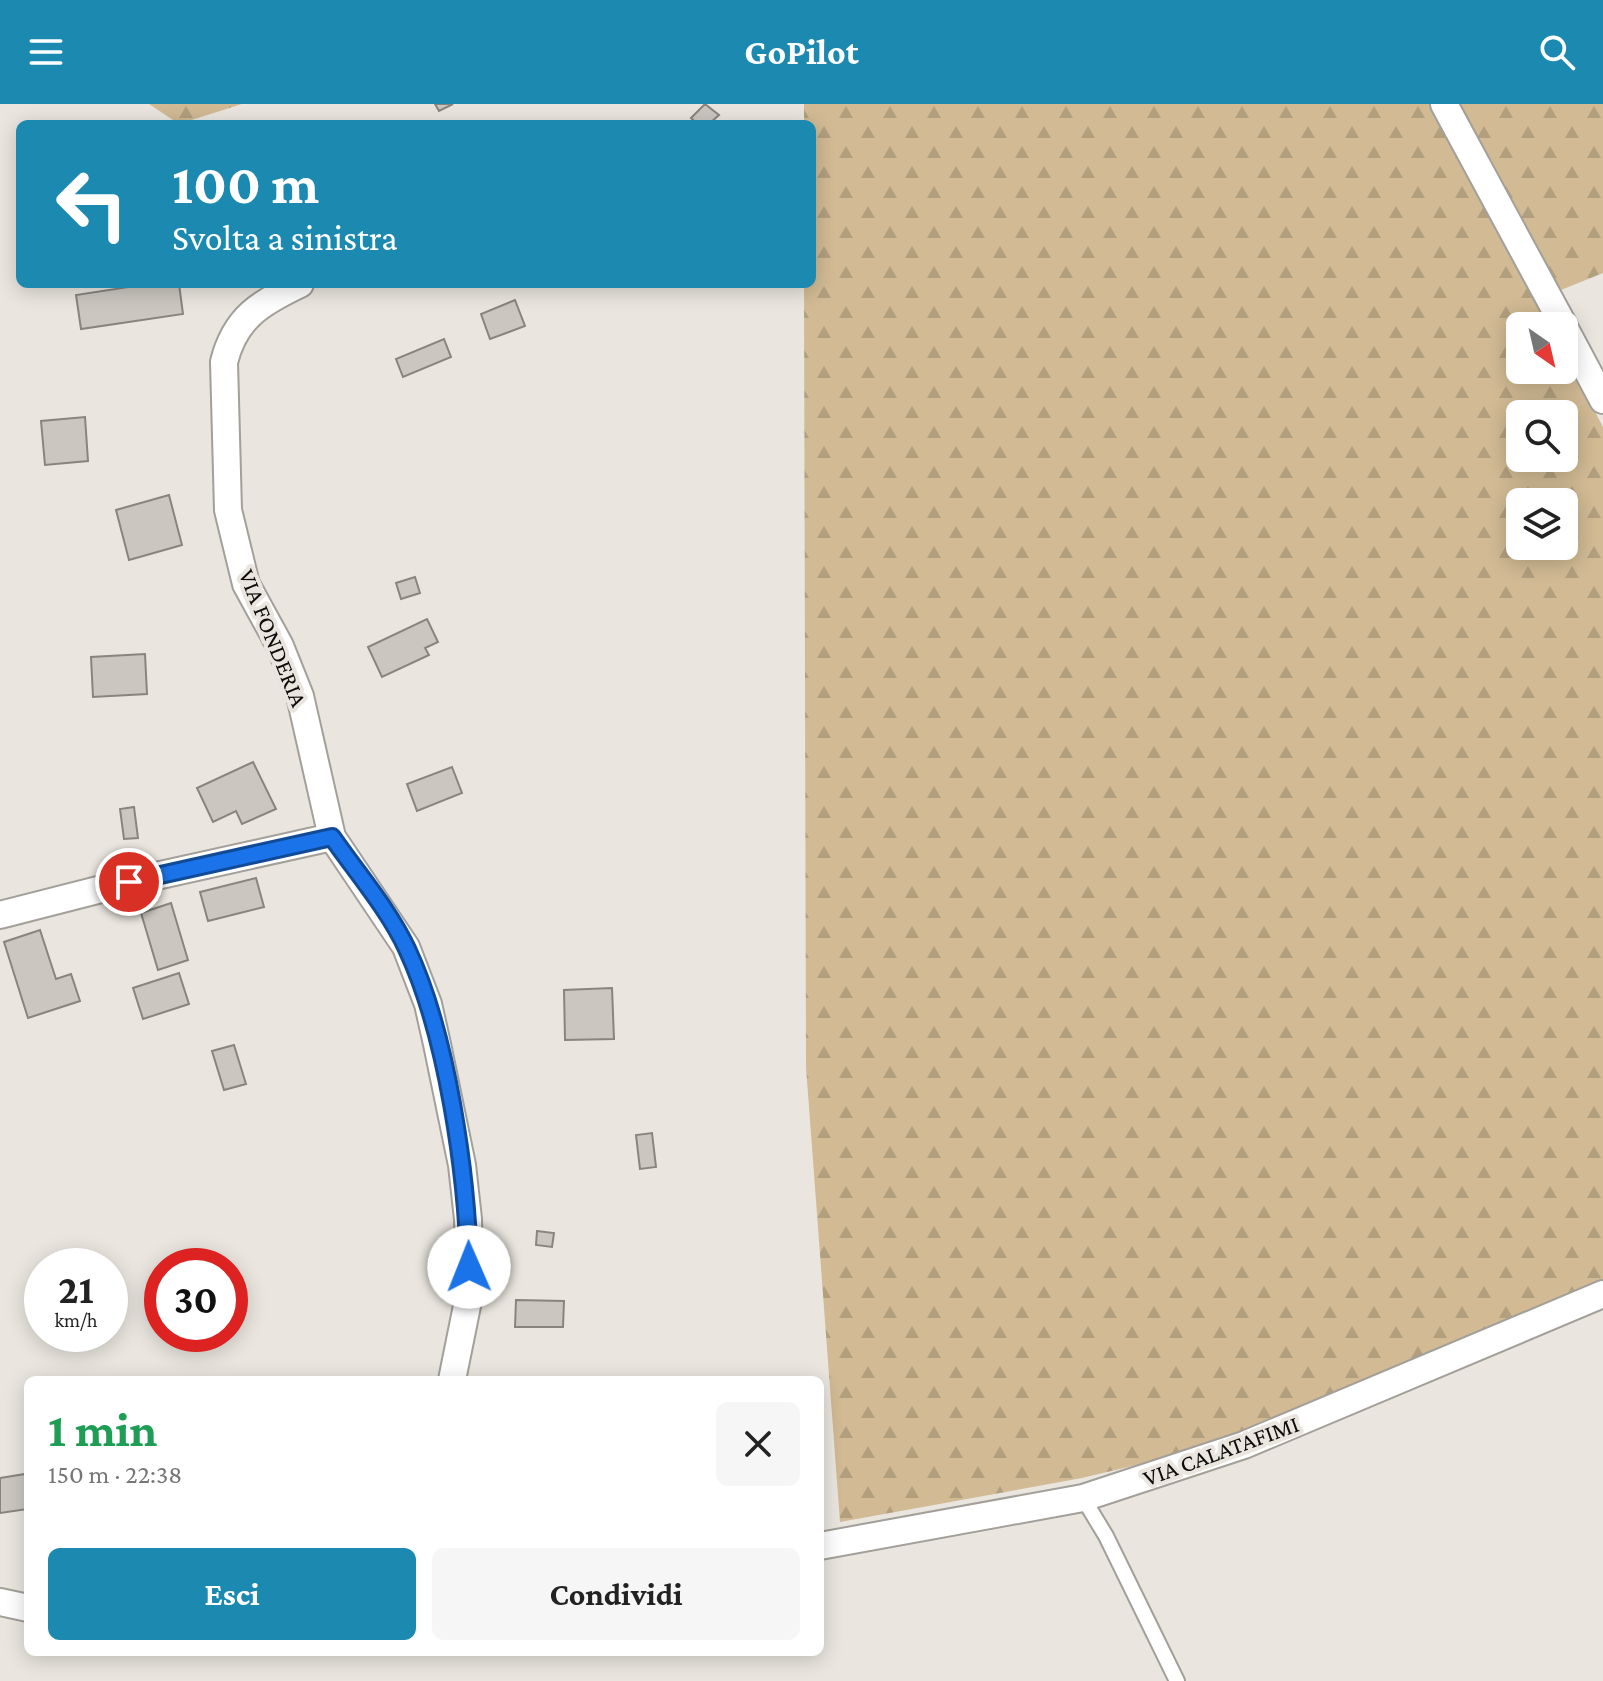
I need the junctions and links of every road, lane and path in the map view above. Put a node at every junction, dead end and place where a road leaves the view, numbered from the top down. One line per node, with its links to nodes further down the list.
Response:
1 (1444, 104): 3 (street)
2 (293, 288): 6 (street, VIA FONDERIA)
3 (1556, 312)
4 (1578, 353): 5 (street)
5 (1603, 400)
6 (332, 837): 7 (street); 9 (street, VIA FONDERIA)
7 (0, 915)
8 (1603, 1294): 10 (street, VIA CALATAFIMI)
9 (453, 1376)
10 (1083, 1498): 11 (street, VIA CALATAFIMI); 14 (lane)
11 (824, 1545)
12 (0, 1602): 13 (street)
13 (24, 1607)
14 (1177, 1681)

